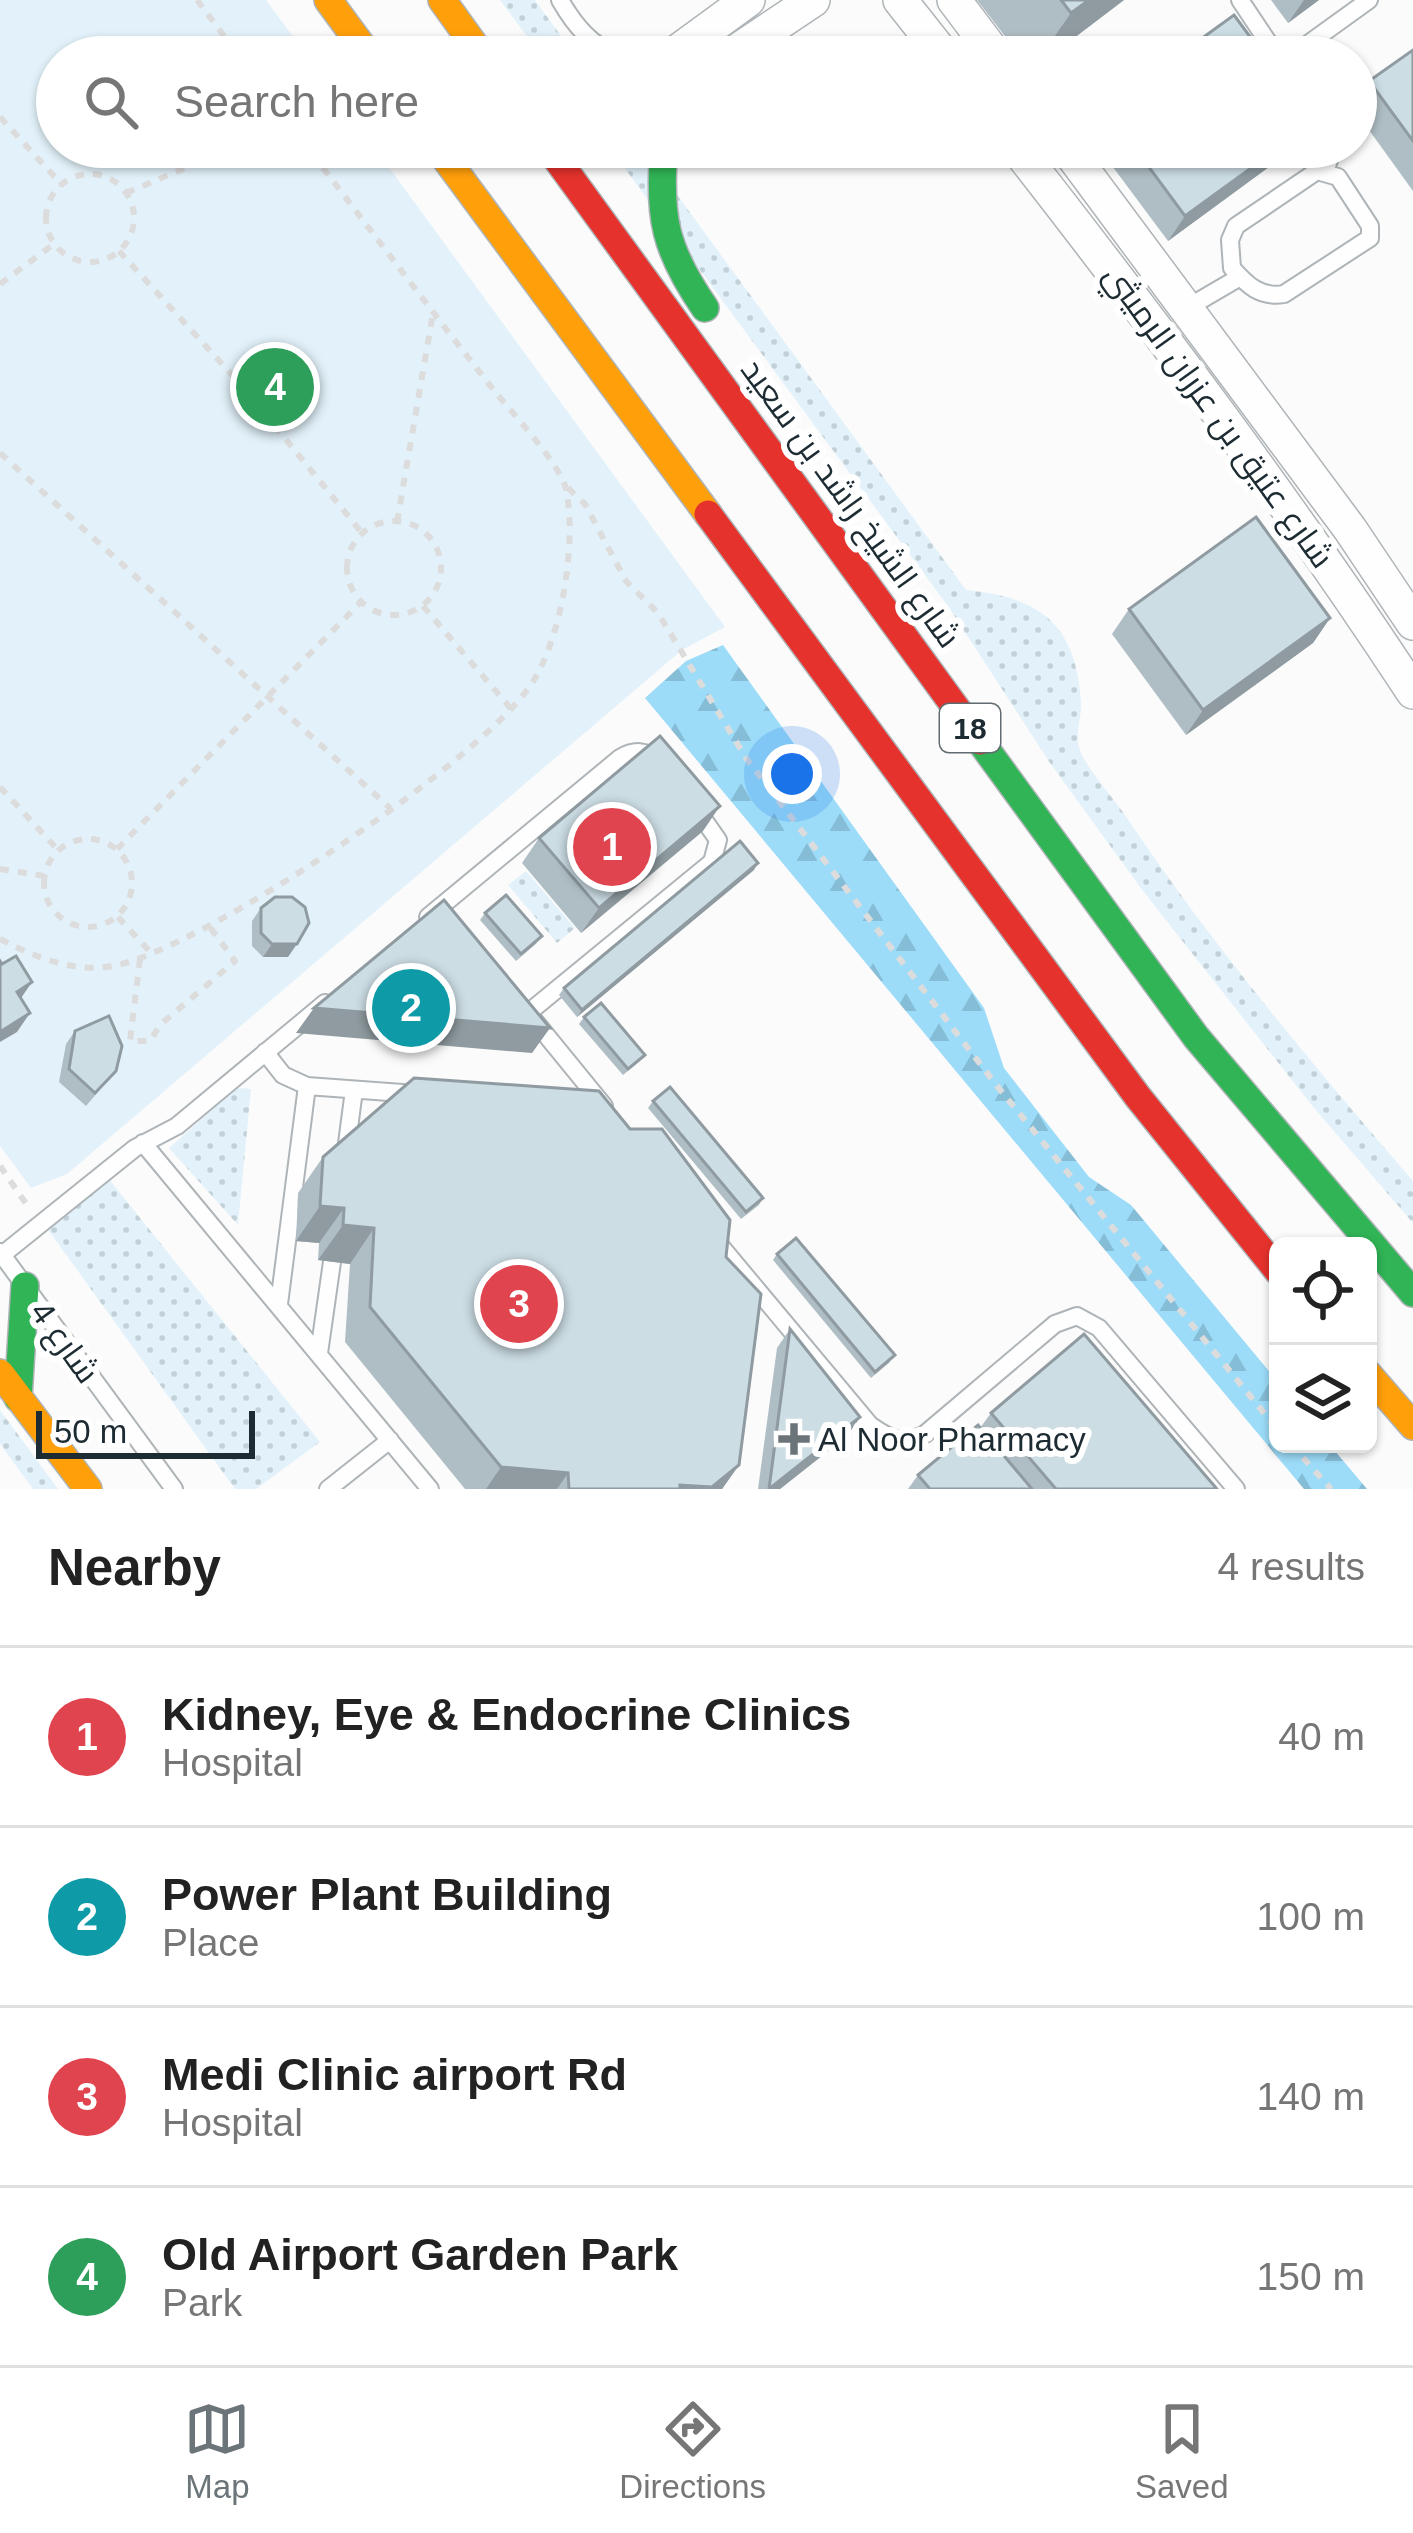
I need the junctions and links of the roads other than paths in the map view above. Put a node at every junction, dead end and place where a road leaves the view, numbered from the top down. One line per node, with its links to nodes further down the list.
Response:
1 (328, 0): 10 (main road)
2 (442, 0): 11 (main road)
3 (560, 0): 12 (lane)
4 (748, 0): 13 (street)
5 (813, 0): 14 (street)
6 (900, 0): 15 (street)
7 (954, 0): 16 (street)
8 (1240, 0): 17 (lane)
9 (1369, 0): 18 (lane)
10 (355, 36)
11 (468, 36)
12 (585, 36)
13 (695, 36)
14 (759, 36)
15 (928, 36)
16 (981, 36)
17 (1264, 36)
18 (1319, 36)
19 (453, 168): 50 (main road, 18)
20 (563, 168): 30 (main road, شارع الشيخ راشد بن سعيد / 18)
21 (661, 168): 28 (main road)
22 (1032, 168): 32 (street, شارع عتيق بن عزران الرميثي)
23 (1082, 168): 27 (street, شارع عتيق بن عزران الرميثي)
24 (1325, 168): 25 (lane)
25 (1324, 171): 26 (lane); 26 (lane)
26 (1240, 277): 27 (lane)
27 (1187, 308): 31 (street, شارع عتيق بن عزران الرميثي)
28 (720, 329)
29 (815, 465): 30 (main road)
30 (871, 593): 54 (main road, شارع الشيخ راشد بن سعيد / 18)
31 (1413, 623)
32 (1413, 692)
33 (666, 772): 35 (lane)
34 (691, 802): 40 (lane)
35 (439, 908): 36 (lane); 37 (lane)
36 (422, 922)
37 (454, 926)
38 (335, 995): 41 (lane)
39 (514, 996): 40 (lane)
40 (528, 1013): 45 (lane)
41 (265, 1052): 42 (lane); 46 (lane)
42 (308, 1086): 43 (lane); 55 (lane)
43 (354, 1090): 44 (lane); 47 (lane)
44 (445, 1096)
45 (580, 1104)
46 (143, 1143): 49 (lane); 55 (lane)
47 (346, 1151)
48 (696, 1216): 52 (lane)
49 (1, 1253): 53 (lane, شارع 4)
50 (1269, 1260)
51 (332, 1262): 57 (lane)
52 (753, 1285): 56 (lane); 67 (lane)
53 (25, 1286): 60 (main road); 64 (lane, شارع 4)
54 (1413, 1293)
55 (279, 1304): 57 (lane)
56 (751, 1307)
57 (319, 1353): 62 (lane)
58 (0, 1373): 60 (main road)
59 (1377, 1384): 61 (main road)
60 (18, 1398): 63 (main road)
61 (1413, 1426)
62 (390, 1440): 65 (lane); 66 (lane)
63 (88, 1489)
64 (174, 1489)
65 (328, 1489)
66 (430, 1489)
67 (1236, 1489)

